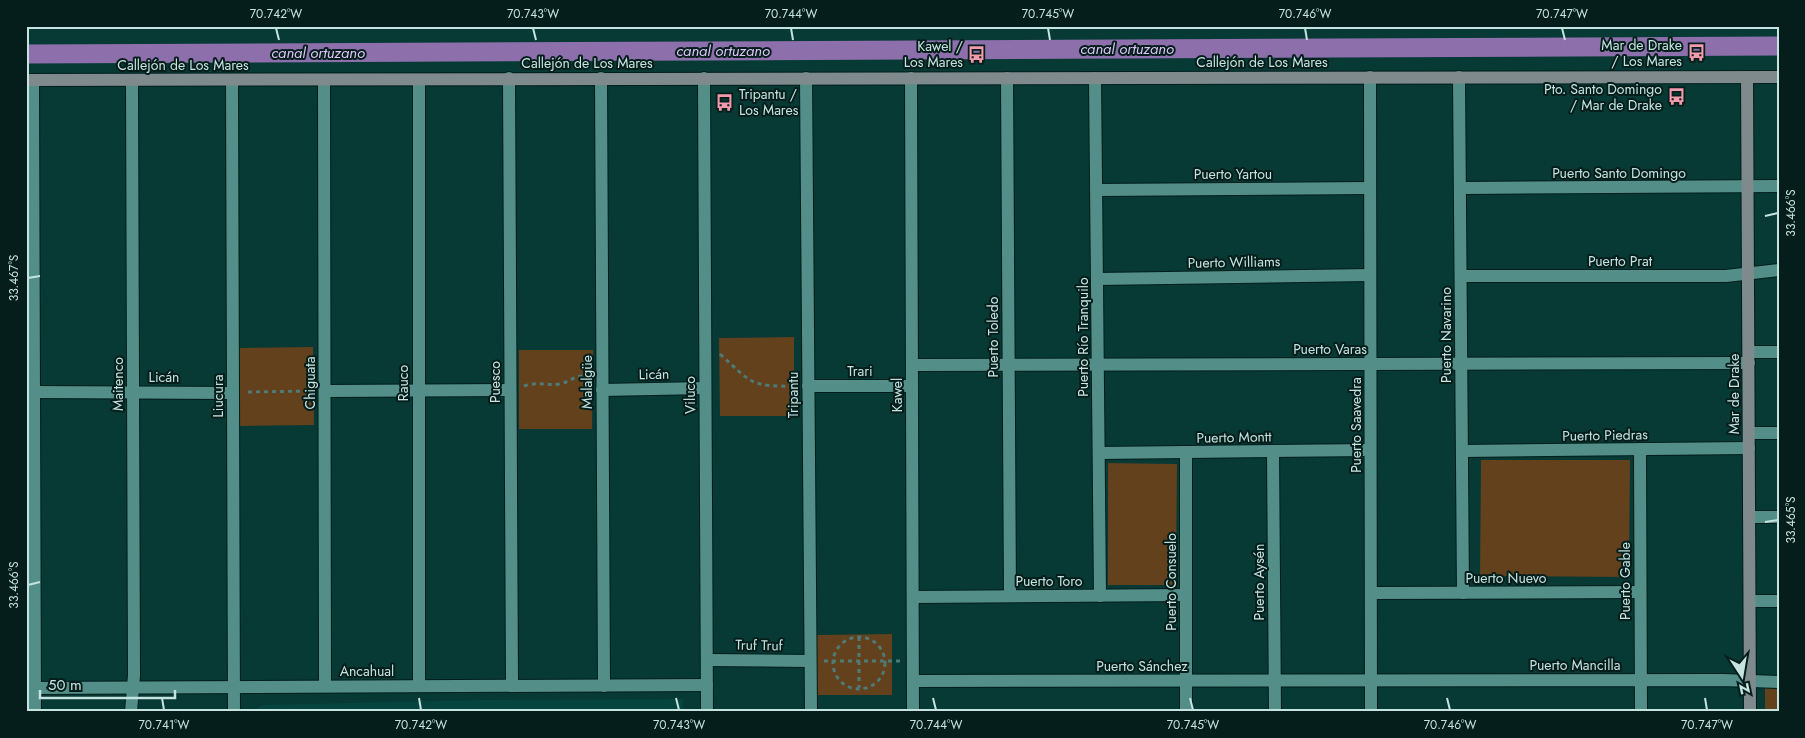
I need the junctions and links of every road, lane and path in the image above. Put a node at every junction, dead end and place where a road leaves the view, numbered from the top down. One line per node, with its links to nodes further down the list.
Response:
1 (1370, 77): 2 (street, Callejón de Los Mares); 11 (street, Callejón de Los Mares); 19 (street, Puerto Saavedra)
2 (1459, 77): 3 (street, Callejón de Los Mares); 20 (street, Puerto Navarino)
3 (1747, 77): 4 (street, Callejón de Los Mares); 18 (street, Mar de Drake)
4 (1779, 77)
5 (509, 78): 6 (street, Callejón de Los Mares); 16 (street, Callejón de Los Mares); 39 (street, Puesco)
6 (601, 78): 7 (street, Callejón de Los Mares); 40 (street, Malalgüe)
7 (704, 78): 8 (street, Callejón de Los Mares); 27 (street, Viluco)
8 (806, 78): 9 (street, Callejón de Los Mares); 35 (street, Tripantu)
9 (911, 78): 10 (street, Callejón de Los Mares); 34 (street, Kawel)
10 (1007, 78): 11 (street, Callejón de Los Mares); 30 (street, Puerto Toledo)
11 (1095, 78): 21 (street, Puerto Río Tranquilo)
12 (30, 80): 13 (street, Callejón de Los Mares); 42 (street)
13 (132, 80): 14 (street, Callejón de Los Mares); 43 (street, Maitenco)
14 (232, 80): 15 (street, Callejón de Los Mares); 44 (street, Liucura)
15 (324, 80): 16 (street, Callejón de Los Mares); 41 (street, Chiguata)
16 (419, 80): 38 (street, Rauco)
17 (1779, 186): 18 (street, Puerto Santo Domingo)
18 (1748, 187): 20 (street, Puerto Santo Domingo); 23 (street, Mar de Drake)
19 (1370, 188): 21 (street, Puerto Yartou); 24 (street, Puerto Saavedra)
20 (1460, 188): 25 (street, Puerto Navarino)
21 (1096, 190): 26 (street, Puerto Río Tranquilo)
22 (1779, 270): 23 (street, Puerto Prat)
23 (1748, 272): 25 (street, Puerto Prat); 29 (street, Mar de Drake)
24 (1370, 275): 26 (street, Puerto Williams); 32 (street, Puerto Saavedra)
25 (1461, 276): 33 (street, Puerto Navarino)
26 (1097, 279): 31 (street, Puerto Río Tranquilo)
27 (705, 346): 35 (path); 37 (street, Viluco)
28 (1779, 352): 29 (street, Puerto Varas)
29 (1749, 358): 33 (street, Puerto Varas); 45 (street, Mar de Drake)
30 (1008, 364): 31 (street, Puerto Varas); 34 (street, Puerto Varas); 60 (street, Puerto Toledo)
31 (1098, 364): 32 (street, Puerto Varas); 52 (street, Puerto Río Tranquilo)
32 (1370, 364): 33 (street, Puerto Varas); 49 (street, Puerto Saavedra)
33 (1462, 364): 51 (street, Puerto Navarino)
34 (912, 365): 36 (street, Kawel)
35 (808, 386): 36 (street, Trari); 67 (street, Tripantu)
36 (912, 386): 62 (street, Kawel)
37 (706, 388): 40 (street, Licán); 66 (street, Viluco)
38 (418, 390): 39 (street); 41 (street); 81 (street, Rauco)
39 (510, 390): 40 (path); 82 (street, Puesco)
40 (602, 390): 83 (street, Malalgüe)
41 (325, 391): 44 (path); 80 (street, Chiguata)
42 (34, 392): 43 (street, Licán); 86 (street)
43 (133, 392): 44 (street, Licán); 84 (street, Maitenco)
44 (233, 393): 85 (street, Liucura)
45 (1749, 433): 46 (street); 47 (street, Mar de Drake)
46 (1779, 433)
47 (1749, 448): 48 (street, Puerto Piedras); 54 (street, Mar de Drake)
48 (1640, 449): 51 (street, Puerto Piedras); 56 (street, Puerto Gable)
49 (1370, 450): 50 (street, Puerto Montt); 57 (street, Puerto Saavedra)
50 (1273, 451): 53 (street, Puerto Montt); 72 (street, Puerto Aysén)
51 (1462, 451): 58 (street, Puerto Navarino)
52 (1099, 453): 53 (street, Puerto Montt); 61 (street, Puerto Río Tranquilo)
53 (1186, 453): 59 (street, Puerto Consuelo)
54 (1749, 517): 55 (street); 63 (street, Mar de Drake)
55 (1779, 517)
56 (1640, 592): 58 (street, Puerto Nuevo); 74 (street, Puerto Gable)
57 (1371, 593): 58 (street, Puerto Nuevo); 73 (street, Puerto Saavedra)
58 (1463, 593)
59 (1186, 595): 61 (street, Puerto Toro); 76 (street, Puerto Consuelo)
60 (1010, 596): 61 (street, Puerto Toro); 62 (street, Puerto Toro)
61 (1100, 596)
62 (913, 597): 71 (street, Kawel)
63 (1750, 601): 64 (street); 77 (street, Mar de Drake)
64 (1779, 601)
65 (859, 637): 68 (path); 69 (path); 70 (path)
66 (707, 660): 67 (street, Truf Truf); 79 (street, Viluco)
67 (810, 661): 68 (path); 92 (street, Tripantu)
68 (833, 661): 69 (path); 87 (path)
69 (860, 661): 70 (path); 87 (path)
70 (885, 661): 71 (path); 87 (path)
71 (913, 661): 75 (street, Kawel)
72 (1275, 680): 73 (street, Puerto Sánchez); 76 (street, Puerto Sánchez); 95 (street, Puerto Aysén)
73 (1371, 680): 74 (street, Puerto Mancilla); 96 (street, Puerto Saavedra)
74 (1641, 680): 77 (street, Puerto Mancilla); 97 (street, Puerto Gable)
75 (913, 681): 76 (street, Puerto Sánchez); 93 (street, Kawel)
76 (1186, 681): 94 (street, Puerto Consuelo)
77 (1750, 681): 78 (street, Puerto Mancilla); 98 (street, Mar de Drake)
78 (1779, 682)
79 (707, 685): 83 (street, Ancahual); 91 (street, Viluco)
80 (326, 686): 81 (street, Ancahual); 85 (street, Ancahual)
81 (418, 686): 82 (street, Ancahual)
82 (512, 686): 83 (street, Ancahual)
83 (604, 686)
84 (134, 687): 85 (street, Ancahual); 86 (street, Ancahual); 89 (street, Maitenco)
85 (234, 687): 90 (street, Liucura)
86 (31, 688): 88 (street)
87 (859, 688)
88 (35, 712)
89 (131, 712)
90 (234, 712)
91 (707, 712)
92 (810, 712)
93 (913, 712)
94 (1186, 712)
95 (1275, 712)
96 (1371, 712)
97 (1641, 712)
98 (1750, 712)

